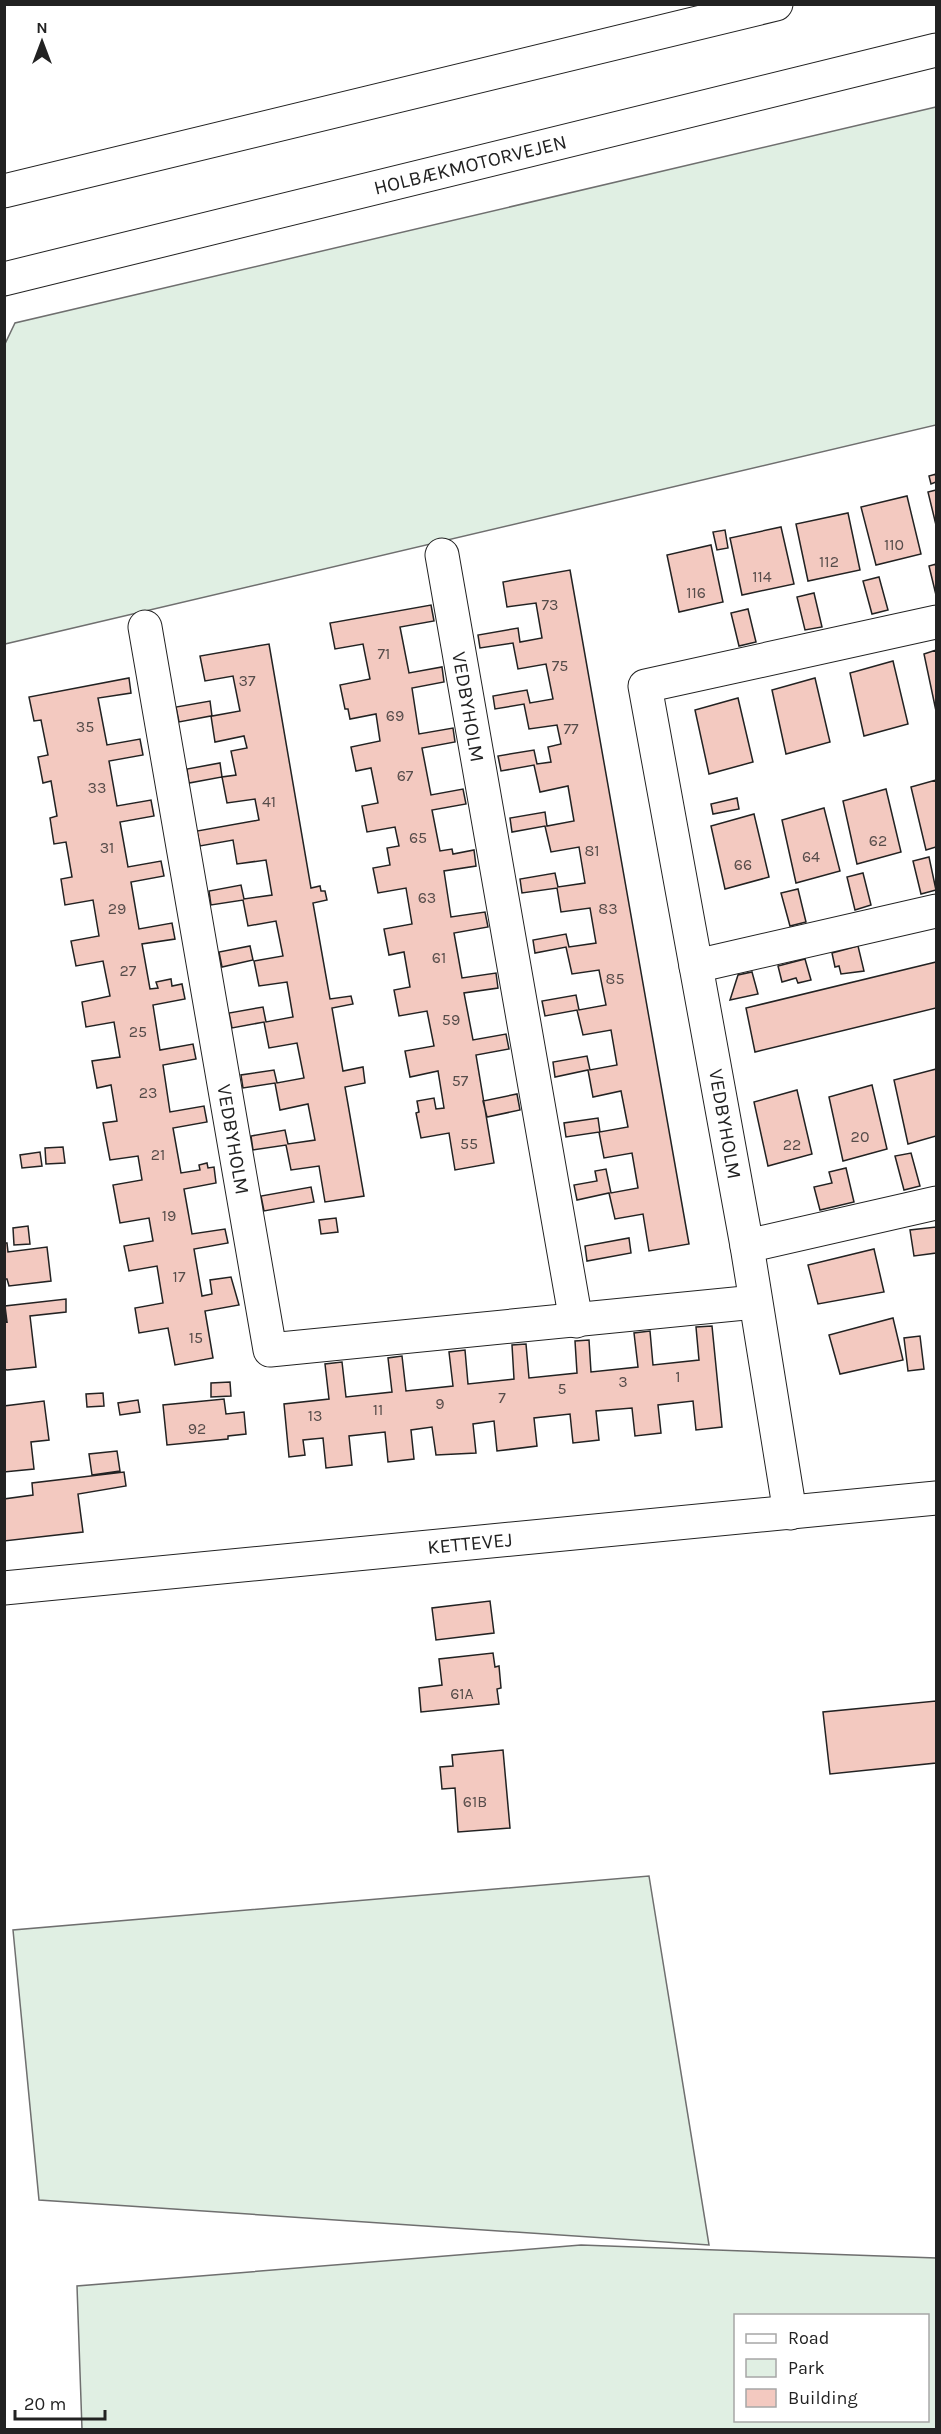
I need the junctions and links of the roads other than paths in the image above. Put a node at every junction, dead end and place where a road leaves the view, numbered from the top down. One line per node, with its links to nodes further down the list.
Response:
1 (776, 4): 3 (main road)
2 (936, 50): 4 (main road, HOLBÆKMOTORVEJEN)
3 (4, 191)
4 (4, 279)
5 (442, 555): 13 (main road, VEDBYHOLM)
6 (936, 622): 9 (main road, VEDBYHOLM)
7 (144, 627): 13 (main road, VEDBYHOLM)
8 (936, 911): 9 (main road)
9 (696, 966): 11 (main road, VEDBYHOLM)
10 (936, 1203): 11 (main road)
11 (747, 1246): 12 (main road, VEDBYHOLM)
12 (755, 1302): 13 (main road, VEDBYHOLM); 15 (main road, VEDBYHOLM)
13 (576, 1321)
14 (936, 1498): 15 (main road, KETTEVEJ)
15 (790, 1513): 16 (main road, KETTEVEJ)
16 (4, 1588)

